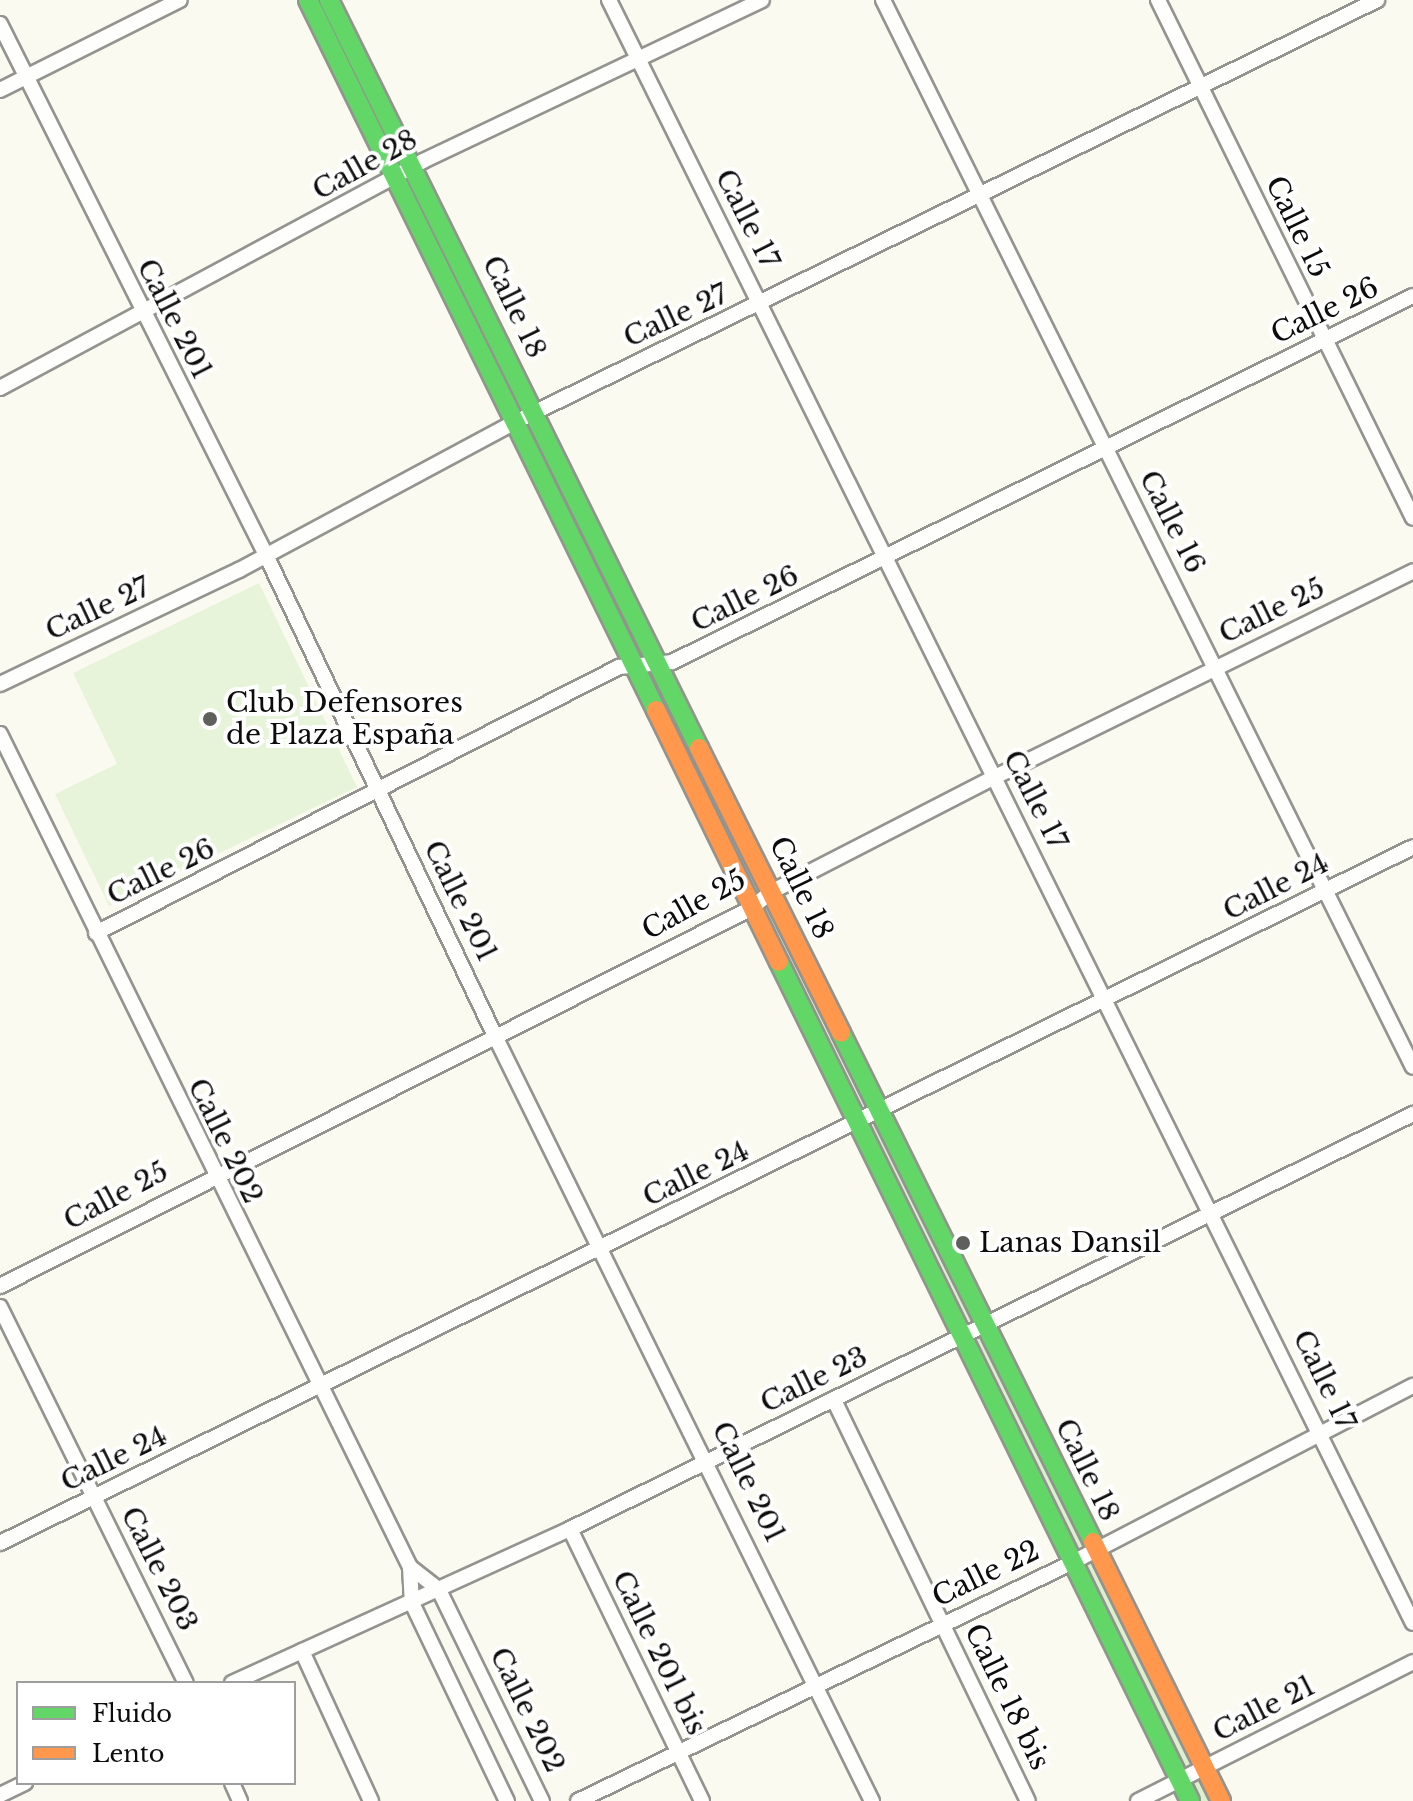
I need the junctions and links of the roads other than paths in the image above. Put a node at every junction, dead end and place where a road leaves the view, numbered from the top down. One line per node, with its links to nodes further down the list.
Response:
1 (180, 0): 11 (street)
2 (308, 0): 15 (street, Calle 18)
3 (329, 0): 14 (street, Calle 18)
4 (609, 0): 10 (street, Calle 17)
5 (762, 0): 10 (street, Calle 28)
6 (883, 0): 16 (street, Calle 16)
7 (1158, 0): 12 (street, Calle 15)
8 (1377, 0): 12 (street, Calle 27)
9 (0, 24): 11 (street, Calle 201)
10 (639, 60): 14 (street, Calle 28); 18 (street, Calle 17)
11 (25, 77): 13 (street); 19 (street, Calle 201)
12 (1200, 87): 16 (street, Calle 27); 20 (street, Calle 15)
13 (0, 90)
14 (413, 166): 15 (street, Calle 28); 22 (street, Calle 18)
15 (395, 176): 19 (street, Calle 28); 23 (street, Calle 18)
16 (981, 196): 18 (street, Calle 27); 24 (street, Calle 16)
17 (1413, 296): 20 (street, Calle 26)
18 (761, 305): 22 (street, Calle 27); 27 (street, Calle 17)
19 (142, 315): 21 (street, Calle 28); 26 (street, Calle 201)
20 (1324, 340): 24 (street, Calle 26); 25 (street, Calle 15)
21 (0, 388)
22 (535, 412): 23 (street, Calle 27); 30 (street, Calle 18)
23 (515, 422): 26 (street, Calle 27); 29 (street, Calle 18)
24 (1105, 447): 27 (street, Calle 26); 31 (street, Calle 16)
25 (1413, 518)
26 (266, 555): 32 (street, Calle 27); 35 (street, Calle 201)
27 (885, 560): 30 (street, Calle 26); 34 (street, Calle 17)
28 (1413, 571): 31 (street, Calle 25)
29 (631, 666): 30 (street, Calle 26); 35 (street, Calle 26); 39 (street, Calle 18)
30 (661, 666): 38 (street, Calle 18)
31 (1216, 667): 34 (street, Calle 25); 37 (street, Calle 16)
32 (0, 684)
33 (0, 734): 40 (street, Calle 202)
34 (995, 777): 38 (street, Calle 25); 41 (street, Calle 17)
35 (379, 793): 40 (street, Calle 26); 42 (street, Calle 201)
36 (1413, 847): 37 (street, Calle 24)
37 (1326, 890): 41 (street, Calle 24); 43 (street, Calle 16)
38 (771, 892): 39 (street, Calle 25); 44 (street, Calle 18)
39 (750, 909): 42 (street, Calle 25); 46 (street, Calle 18)
40 (96, 933): 47 (street, Calle 202)
41 (1108, 1002): 44 (street, Calle 24); 48 (street, Calle 17)
42 (495, 1036): 47 (street, Calle 25); 49 (street, Calle 201)
43 (1413, 1067)
44 (879, 1113): 46 (street, Calle 24); 52 (street, Calle 18)
45 (1413, 1114): 48 (street, Calle 23)
46 (856, 1126): 49 (street, Calle 24); 53 (street, Calle 18)
47 (213, 1175): 50 (street, Calle 25); 55 (street, Calle 202)
48 (1211, 1213): 52 (street, Calle 23); 57 (street, Calle 17)
49 (602, 1248): 55 (street, Calle 24); 58 (street, Calle 201)
50 (0, 1286)
51 (0, 1307): 59 (street, Calle 203)
52 (987, 1326): 53 (street, Calle 23); 62 (street, Calle 18)
53 (962, 1338): 56 (street, Calle 23); 63 (street, Calle 18)
54 (1413, 1386): 57 (street, Calle 22)
55 (320, 1389): 59 (street, Calle 24); 64 (street, Calle 202)
56 (834, 1400): 58 (street, Calle 23); 68 (street, Calle 18 bis)
57 (1320, 1431): 62 (street, Calle 22); 67 (street, Calle 17)
58 (708, 1460): 60 (street, Calle 23); 73 (street, Calle 201)
59 (93, 1497): 61 (street, Calle 24); 71 (street, Calle 203)
60 (570, 1529): 65 (street, Calle 23); 74 (street, Calle 201 bis)
61 (0, 1543)
62 (1095, 1551): 63 (street, Calle 22); 75 (street, Calle 18)
63 (1073, 1562): 68 (street, Calle 22); 76 (street, Calle 18)
64 (410, 1567): 65 (street, Calle 202); 66 (street, Calle 202)
65 (439, 1590): 66 (street, Calle 23); 81 (street, Calle 202)
66 (412, 1603): 69 (street, Calle 23); 80 (street, Calle 202)
67 (1413, 1623)
68 (942, 1624): 73 (street, Calle 22); 85 (street, Calle 18 bis)
69 (302, 1651): 72 (street, Calle 23); 79 (street)
70 (1413, 1662): 75 (street, Calle 21)
71 (185, 1681)
72 (236, 1681)
73 (819, 1684): 74 (street, Calle 22); 84 (street, Calle 201)
74 (678, 1752): 82 (street, Calle 22); 83 (street, Calle 201 bis)
75 (1205, 1768): 76 (street, Calle 21); 88 (street, Calle 18)
76 (1180, 1781): 86 (street, Calle 21); 87 (street, Calle 18)
77 (21, 1785): 78 (street)
78 (0, 1795)
79 (371, 1801)
80 (507, 1801)
81 (542, 1801)
82 (578, 1801)
83 (702, 1801)
84 (872, 1801)
85 (1028, 1801)
86 (1138, 1801)
87 (1190, 1801)
88 (1221, 1801)

